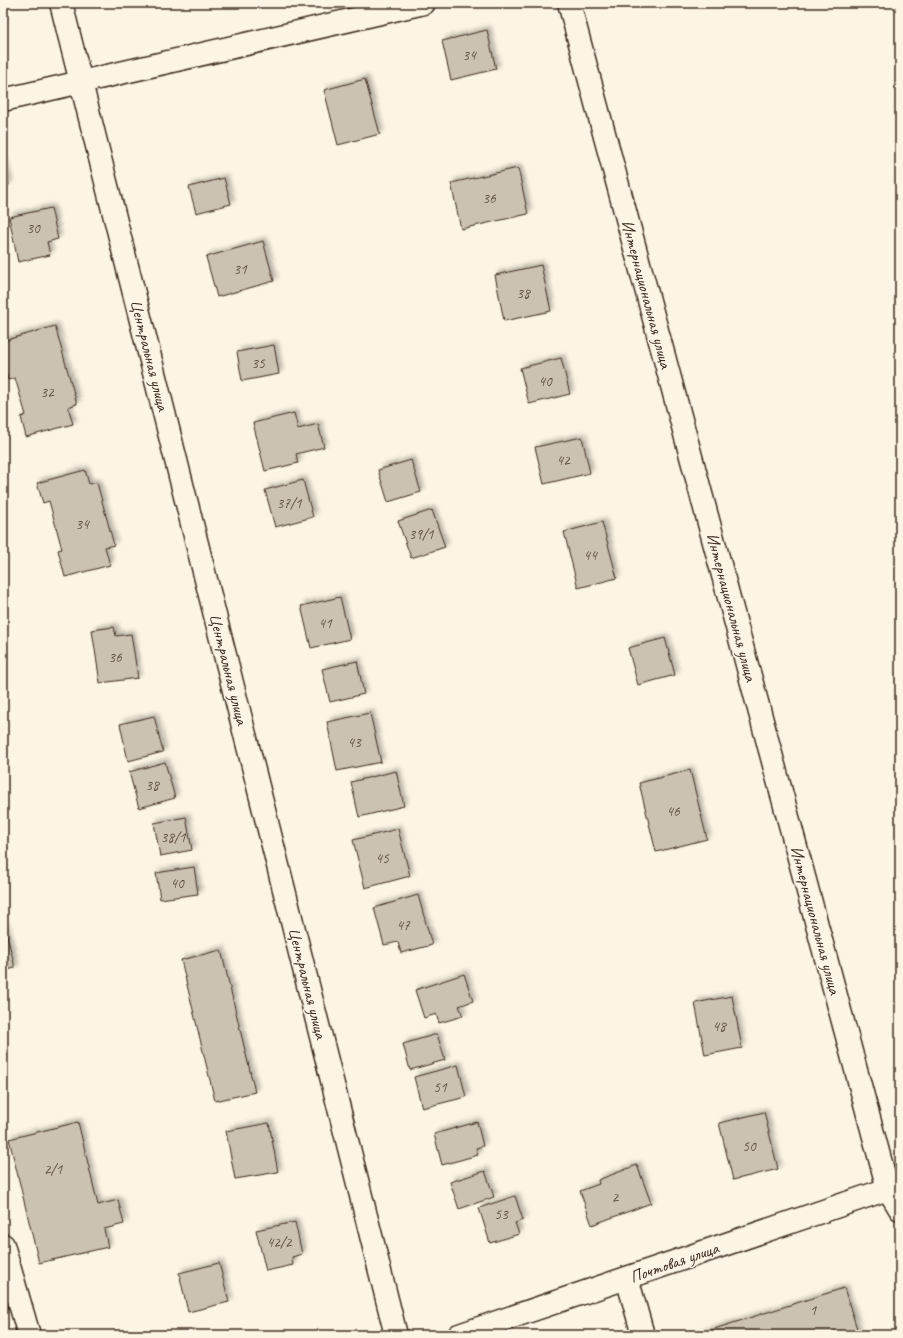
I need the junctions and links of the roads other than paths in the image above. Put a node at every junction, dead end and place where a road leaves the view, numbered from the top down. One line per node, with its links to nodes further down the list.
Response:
1 (61, 3): 4 (street, Центральная улица)
2 (424, 3): 4 (street)
3 (569, 3): 6 (street, Интернациональная улица)
4 (81, 82): 5 (street); 11 (street, Центральная улица)
5 (3, 100)
6 (888, 1189): 7 (street, Интернациональная улица); 9 (street, Почтовая улица)
7 (900, 1209)
8 (3, 1245): 10 (street)
9 (627, 1278): 12 (street, Почтовая улица); 13 (street)
10 (29, 1335)
11 (396, 1335)
12 (459, 1335)
13 (643, 1335)

